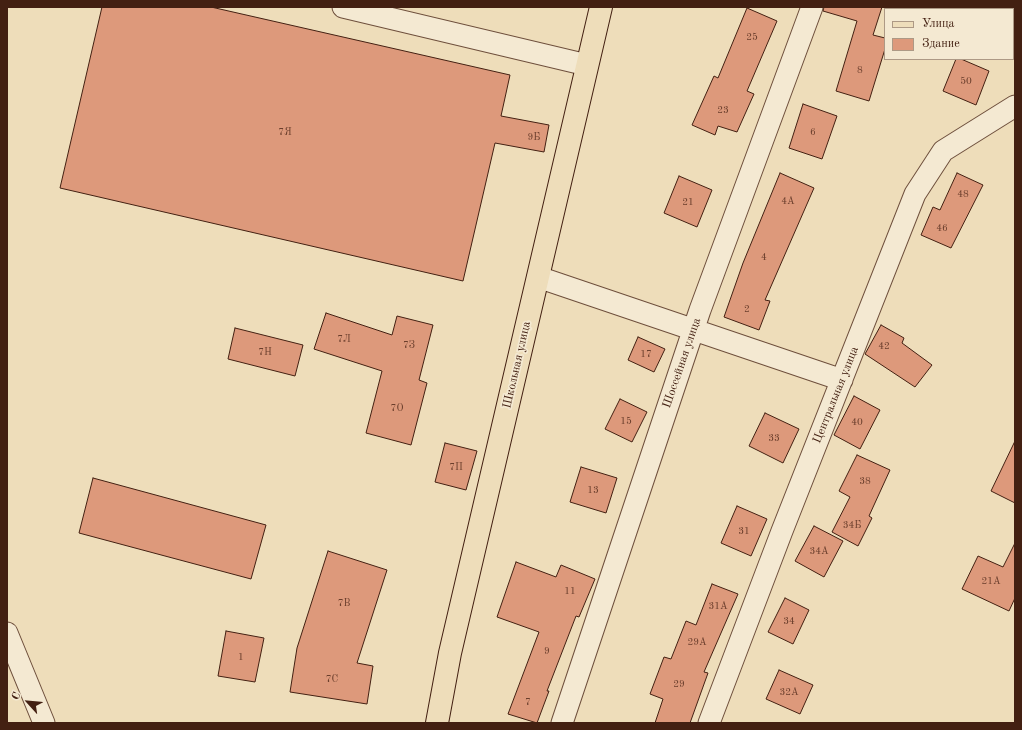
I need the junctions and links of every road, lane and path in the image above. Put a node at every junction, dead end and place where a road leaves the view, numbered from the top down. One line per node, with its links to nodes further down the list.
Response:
1 (343, 7): 4 (street)
2 (601, 7): 4 (main road, Школьная улица)
3 (812, 7): 7 (street, Шоссейная улица)
4 (587, 65): 6 (main road, Школьная улица)
5 (1015, 106): 8 (street, Центральная улица)
6 (538, 277): 7 (street); 11 (main road, Школьная улица)
7 (694, 329): 8 (street); 12 (street, Шоссейная улица)
8 (842, 380): 13 (street, Центральная улица)
9 (7, 634): 10 (street)
10 (44, 723)
11 (437, 723)
12 (562, 723)
13 (709, 723)

